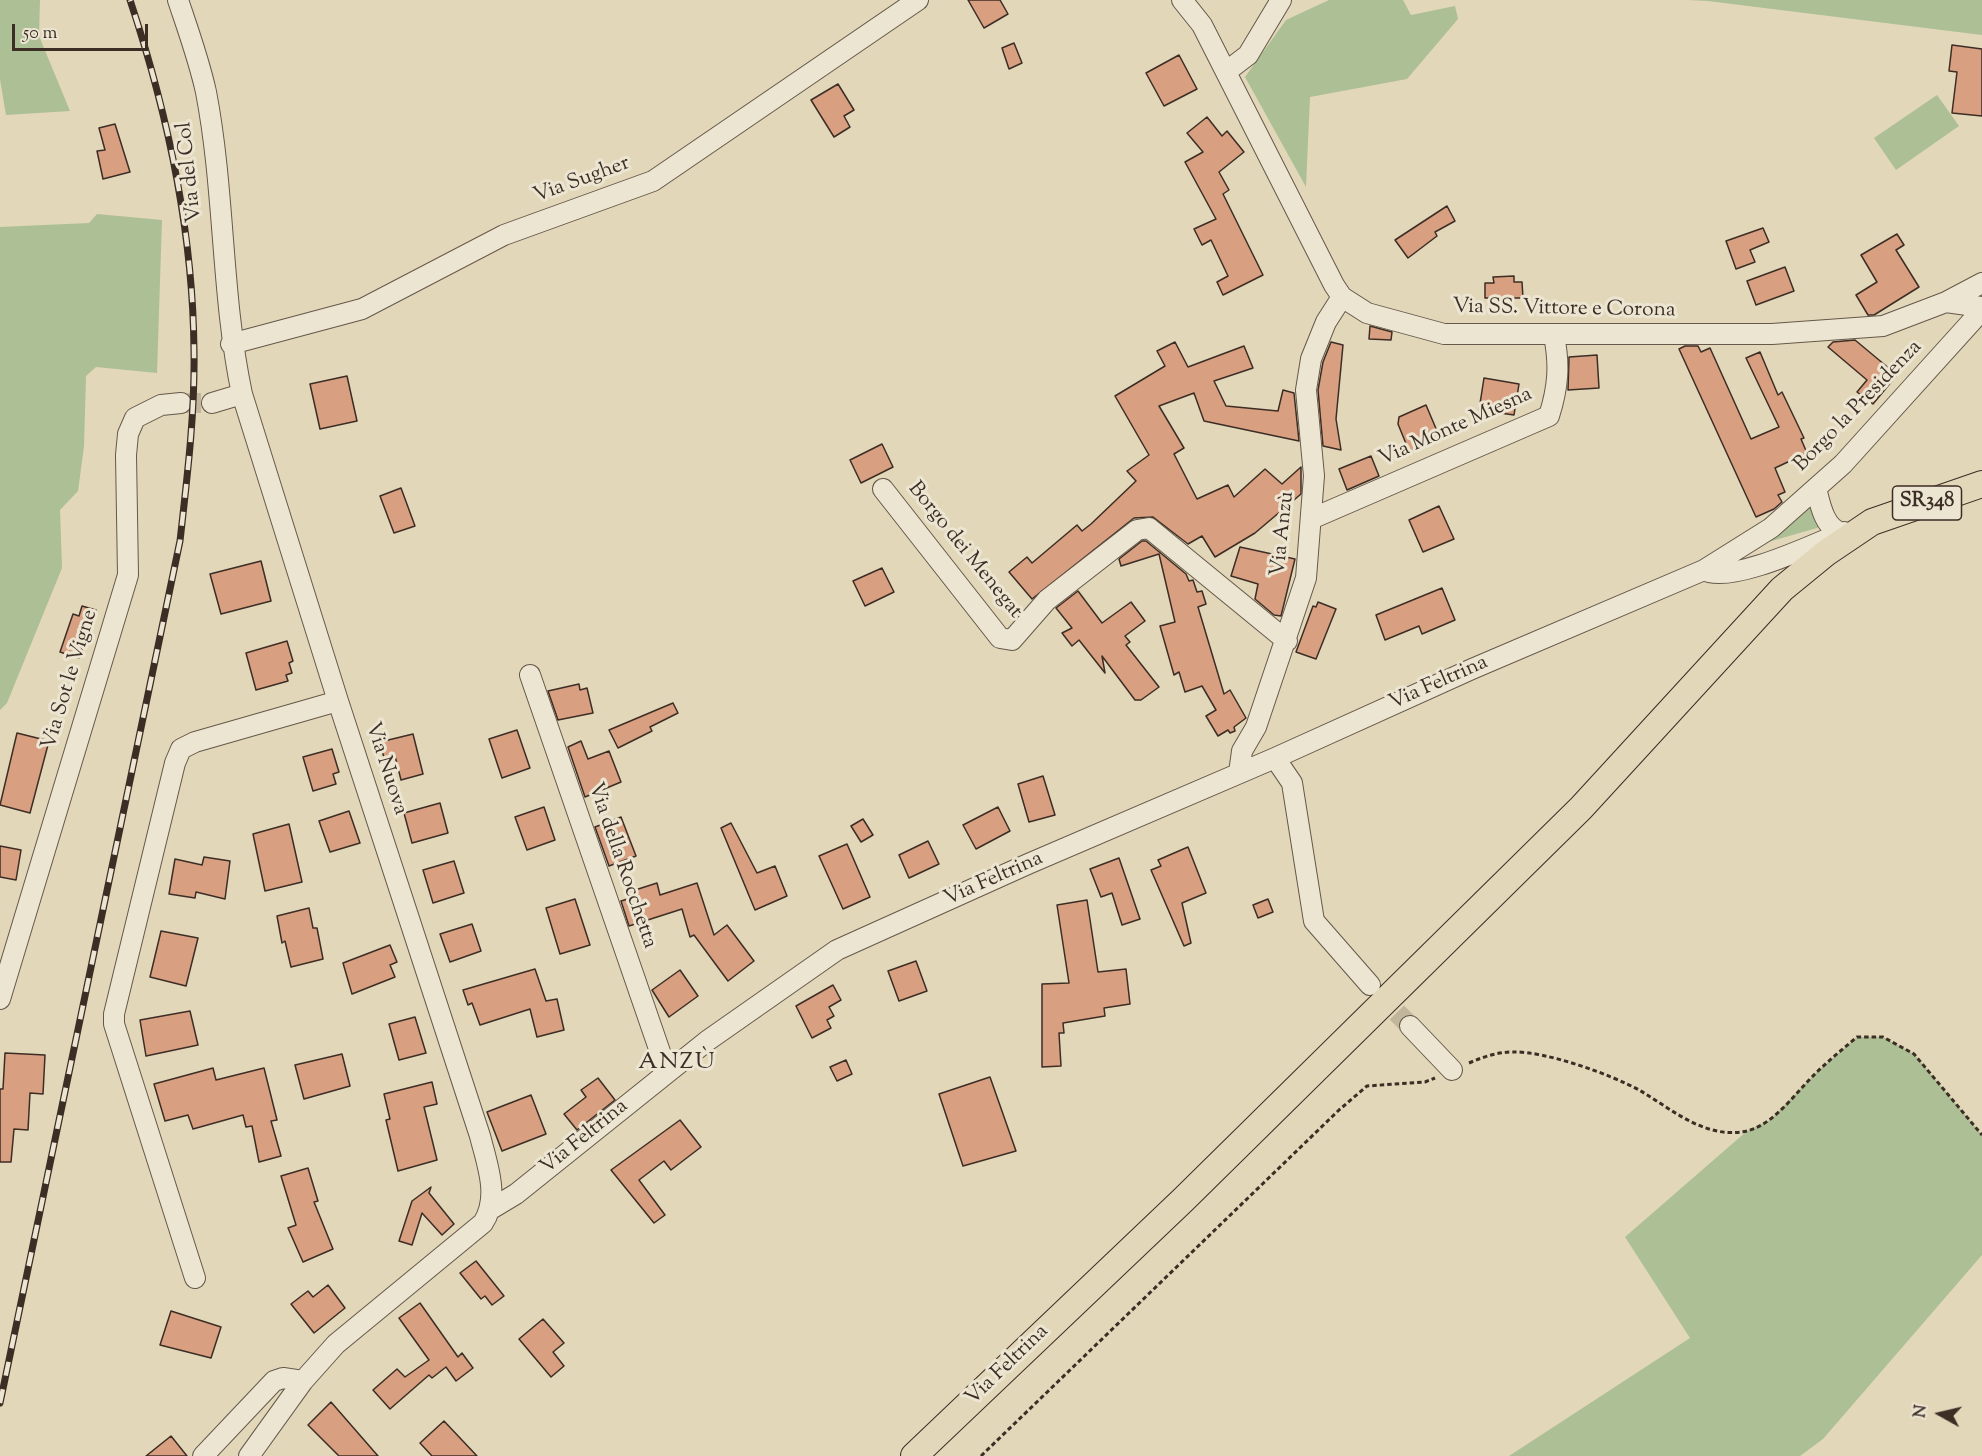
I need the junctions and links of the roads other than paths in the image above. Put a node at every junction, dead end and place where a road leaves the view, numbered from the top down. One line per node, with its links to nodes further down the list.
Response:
1 (178, 0): 11 (street, Via del Col)
2 (918, 0): 11 (street, Via Sugher)
3 (1182, 0): 5 (street, Via SS. Vittore e Corona)
4 (1281, 0): 5 (street)
5 (1227, 71): 7 (street, Via SS. Vittore e Corona)
6 (1982, 283): 8 (street)
7 (1342, 297): 10 (street, Via SS. Vittore e Corona); 18 (street, Via Anzù)
8 (1946, 302): 9 (street, Via SS. Vittore e Corona); 10 (street, Via SS. Vittore e Corona)
9 (1982, 308): 16 (street, Borgo la Presidenza)
10 (1554, 336): 18 (street, Via Monte Miesna)
11 (231, 344): 12 (street, Via Nuova)
12 (242, 394): 14 (street); 24 (street, Via Nuova)
13 (181, 403): 28 (street, Via Sot le Vigne)
14 (212, 403)
15 (1982, 484): 19 (main road, Via Feltrina / SR348)
16 (1816, 488): 20 (street); 21 (street, Borgo la Presidenza)
17 (883, 489): 22 (street, Borgo dei Menegat)
18 (1311, 519): 22 (street, Via Anzù)
19 (1872, 522): 20 (street, Via Feltrina); 37 (main road, Via Feltrina)
20 (1842, 533): 21 (street, Via Feltrina)
21 (1704, 570): 25 (street, Via Feltrina)
22 (1287, 641): 26 (street, Via Anzù)
23 (530, 675): 31 (street, Via della Rocchetta)
24 (338, 700): 32 (street, Via Nuova); 33 (street)
25 (1275, 759): 26 (street, Via Feltrina); 27 (street)
26 (1239, 773): 31 (street, Via Feltrina)
27 (1370, 985)
28 (0, 999)
29 (1410, 1026): 30 (street)
30 (1452, 1070)
31 (667, 1072): 32 (street, Via Feltrina)
32 (491, 1209): 34 (street, Via Feltrina)
33 (195, 1278)
34 (303, 1381): 35 (street); 36 (street, Via Feltrina)
35 (203, 1456)
36 (249, 1456)
37 (914, 1456)

